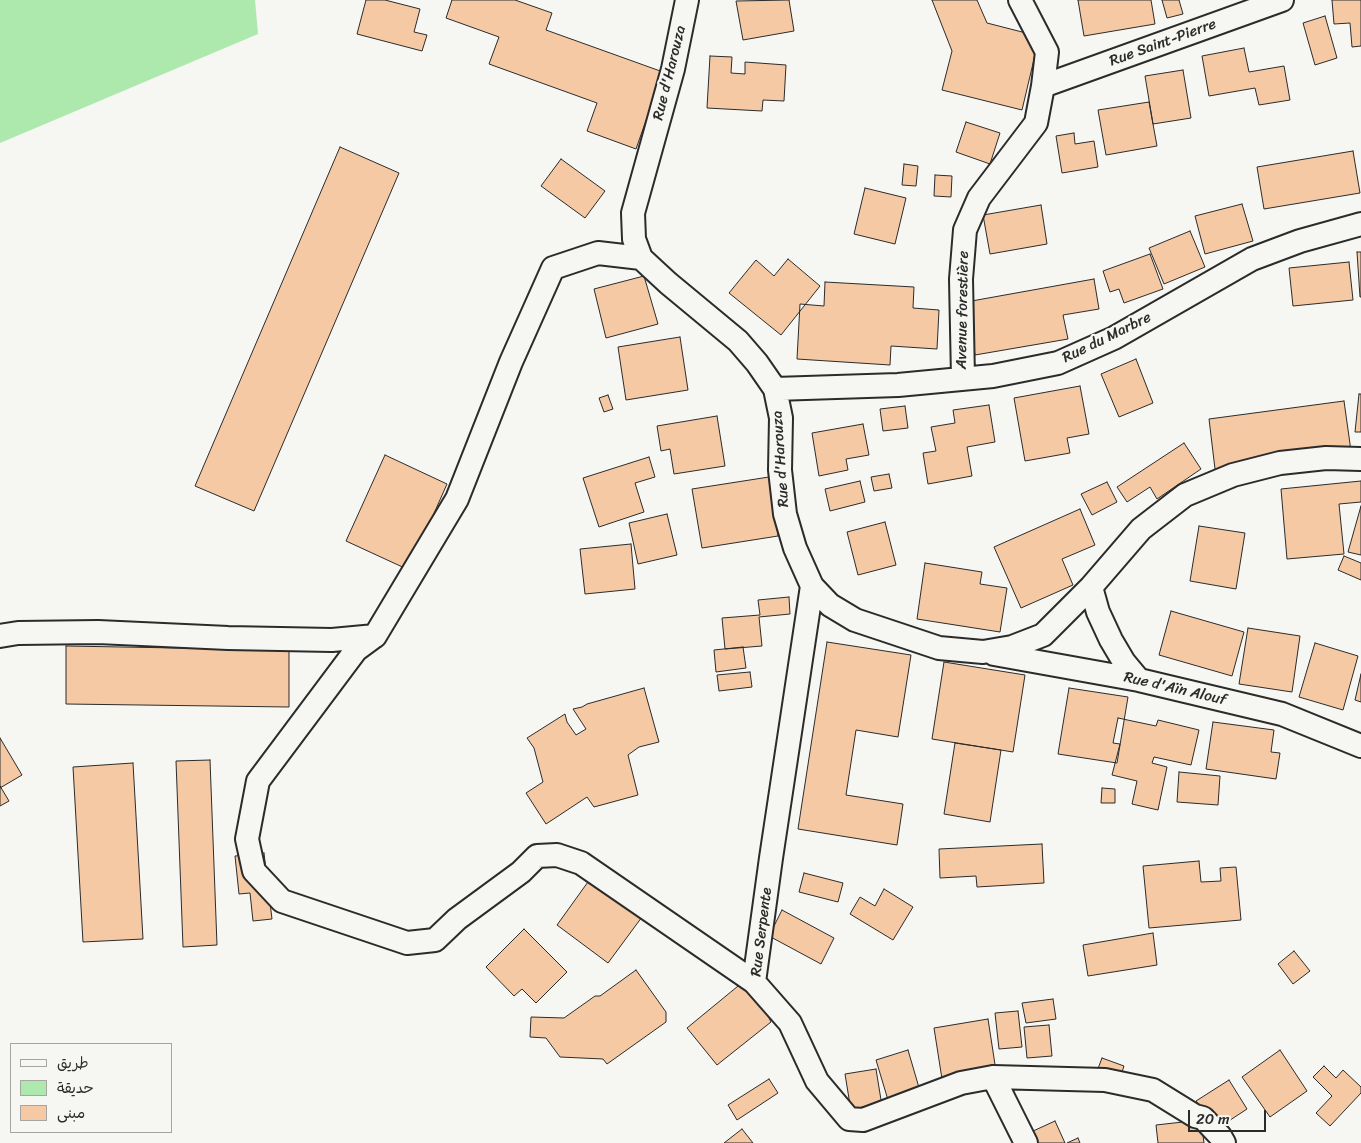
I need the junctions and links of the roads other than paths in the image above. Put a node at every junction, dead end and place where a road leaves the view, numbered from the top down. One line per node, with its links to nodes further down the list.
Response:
1 (687, 0): 6 (street, Rue d'Harouza)
2 (1020, 0): 4 (street, Avenue forestière)
3 (1282, 0): 4 (street, Rue Saint-Pierre)
4 (1043, 86): 7 (street, Avenue forestière)
5 (1361, 224): 7 (street, Rue du Marbre)
6 (641, 258): 8 (street, Rue d'Harouza); 13 (street)
7 (962, 378): 8 (street, Rue du Marbre)
8 (775, 389): 10 (street, Rue d'Harouza)
9 (1361, 460): 11 (street, Rue d'Harouza)
10 (812, 586): 14 (street, Rue d'Harouza); 17 (street, Rue Serpente)
11 (1090, 587): 14 (street, Rue d'Harouza); 15 (street)
12 (0, 636): 13 (street)
13 (375, 636): 17 (street)
14 (983, 652): 15 (street, Rue d'Aïn Alouf)
15 (1138, 680): 16 (street, Rue d'Aïn Alouf)
16 (1361, 746)
17 (754, 982): 18 (street, Rue Serpente)
18 (993, 1077): 19 (street); 20 (street, Rue Serpente)
19 (1026, 1143)
20 (1224, 1143)

